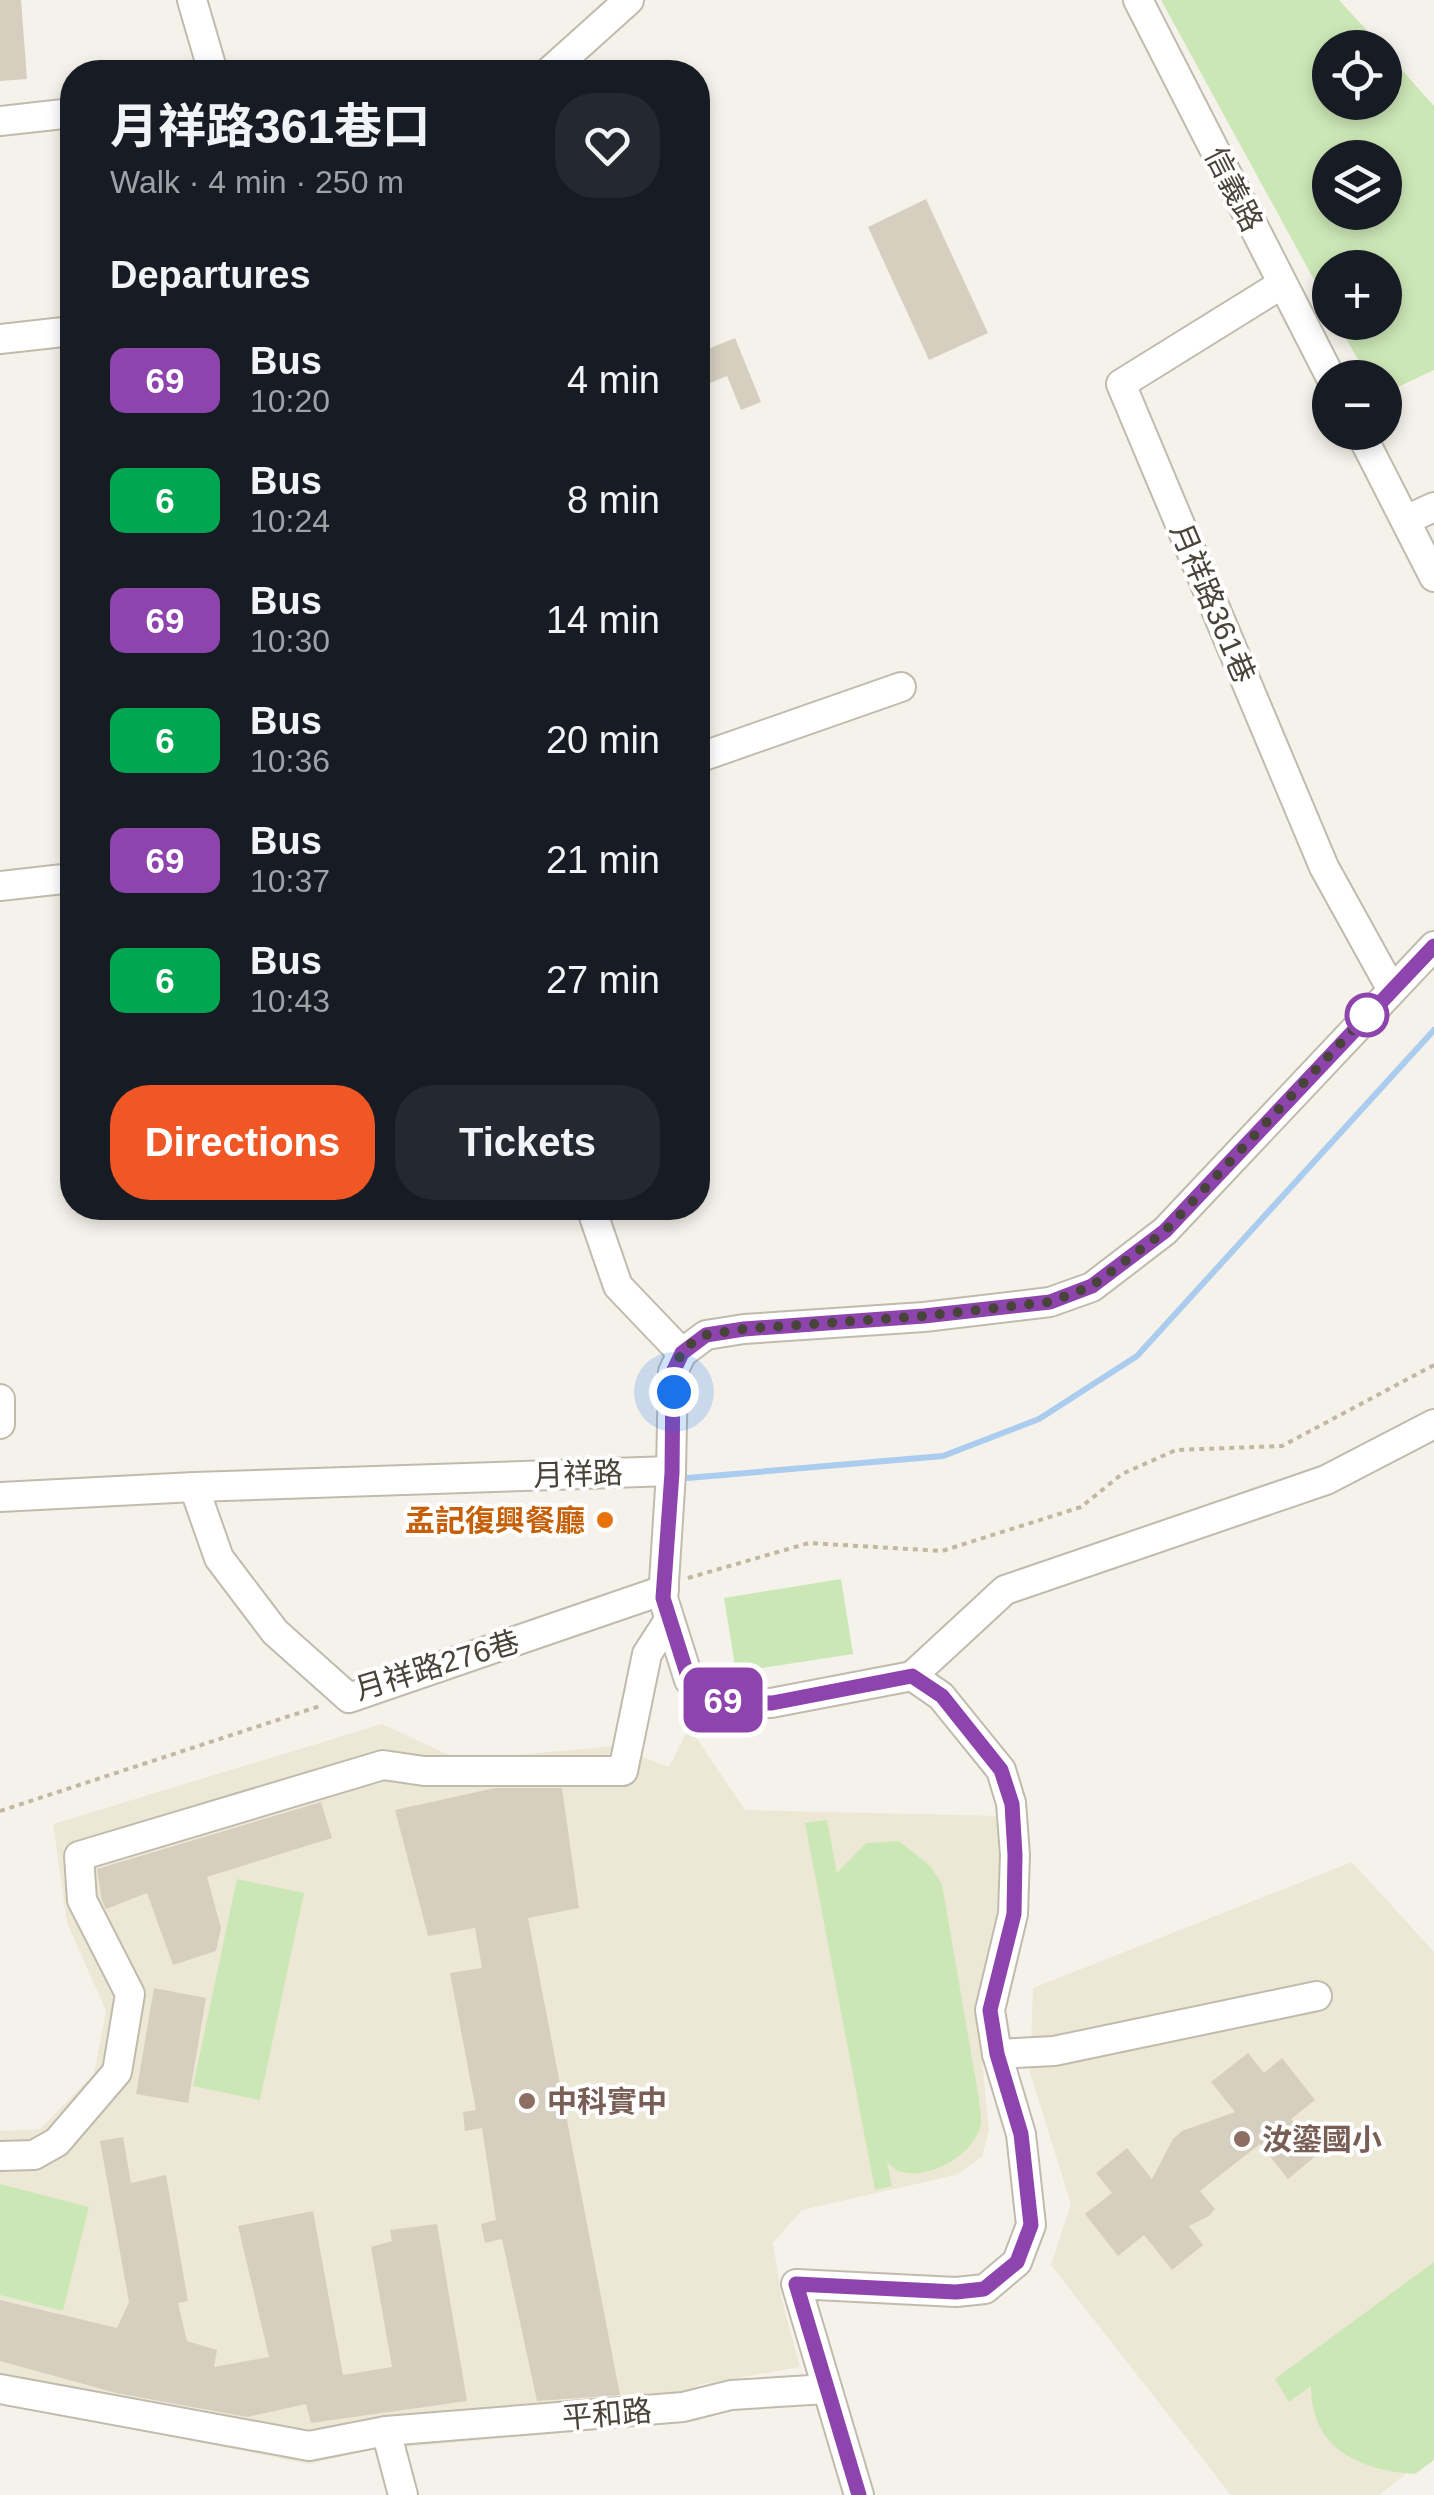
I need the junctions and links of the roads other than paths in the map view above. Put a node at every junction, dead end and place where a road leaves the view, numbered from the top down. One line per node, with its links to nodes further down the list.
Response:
1 (192, 0): 4 (street)
2 (628, 0): 5 (street)
3 (1138, 0): 8 (street, 信義路)
4 (210, 60)
5 (562, 60)
6 (60, 114): 7 (street)
7 (0, 121)
8 (1282, 284): 11 (street, 信義路); 21 (street, 月祥路361巷)
9 (60, 332): 10 (street)
10 (0, 339)
11 (1322, 360)
12 (1369, 450): 14 (street)
13 (1434, 508): 14 (street)
14 (1406, 520): 15 (street)
15 (1434, 577)
16 (901, 687): 17 (street)
17 (710, 754)
18 (60, 879): 19 (street)
19 (0, 886)
20 (1434, 946): 21 (street)
21 (1392, 990): 23 (street)
22 (595, 1220): 23 (street)
23 (682, 1353): 27 (street)
24 (0, 1399): 25 (street)
25 (0, 1424)
26 (1434, 1424): 32 (street)
27 (671, 1478): 28 (street, 月祥路); 30 (street)
28 (196, 1493): 29 (street, 月祥路); 30 (street, 月祥路276巷)
29 (0, 1497)
30 (664, 1588): 31 (street)
31 (670, 1620): 32 (street); 35 (street)
32 (912, 1676): 34 (street)
33 (1318, 1996): 34 (street)
34 (997, 2054): 37 (street)
35 (0, 2156)
36 (0, 2389): 38 (street, 平和路)
37 (828, 2389): 38 (street, 平和路); 40 (street)
38 (386, 2431): 39 (street)
39 (404, 2495)
40 (859, 2495)

